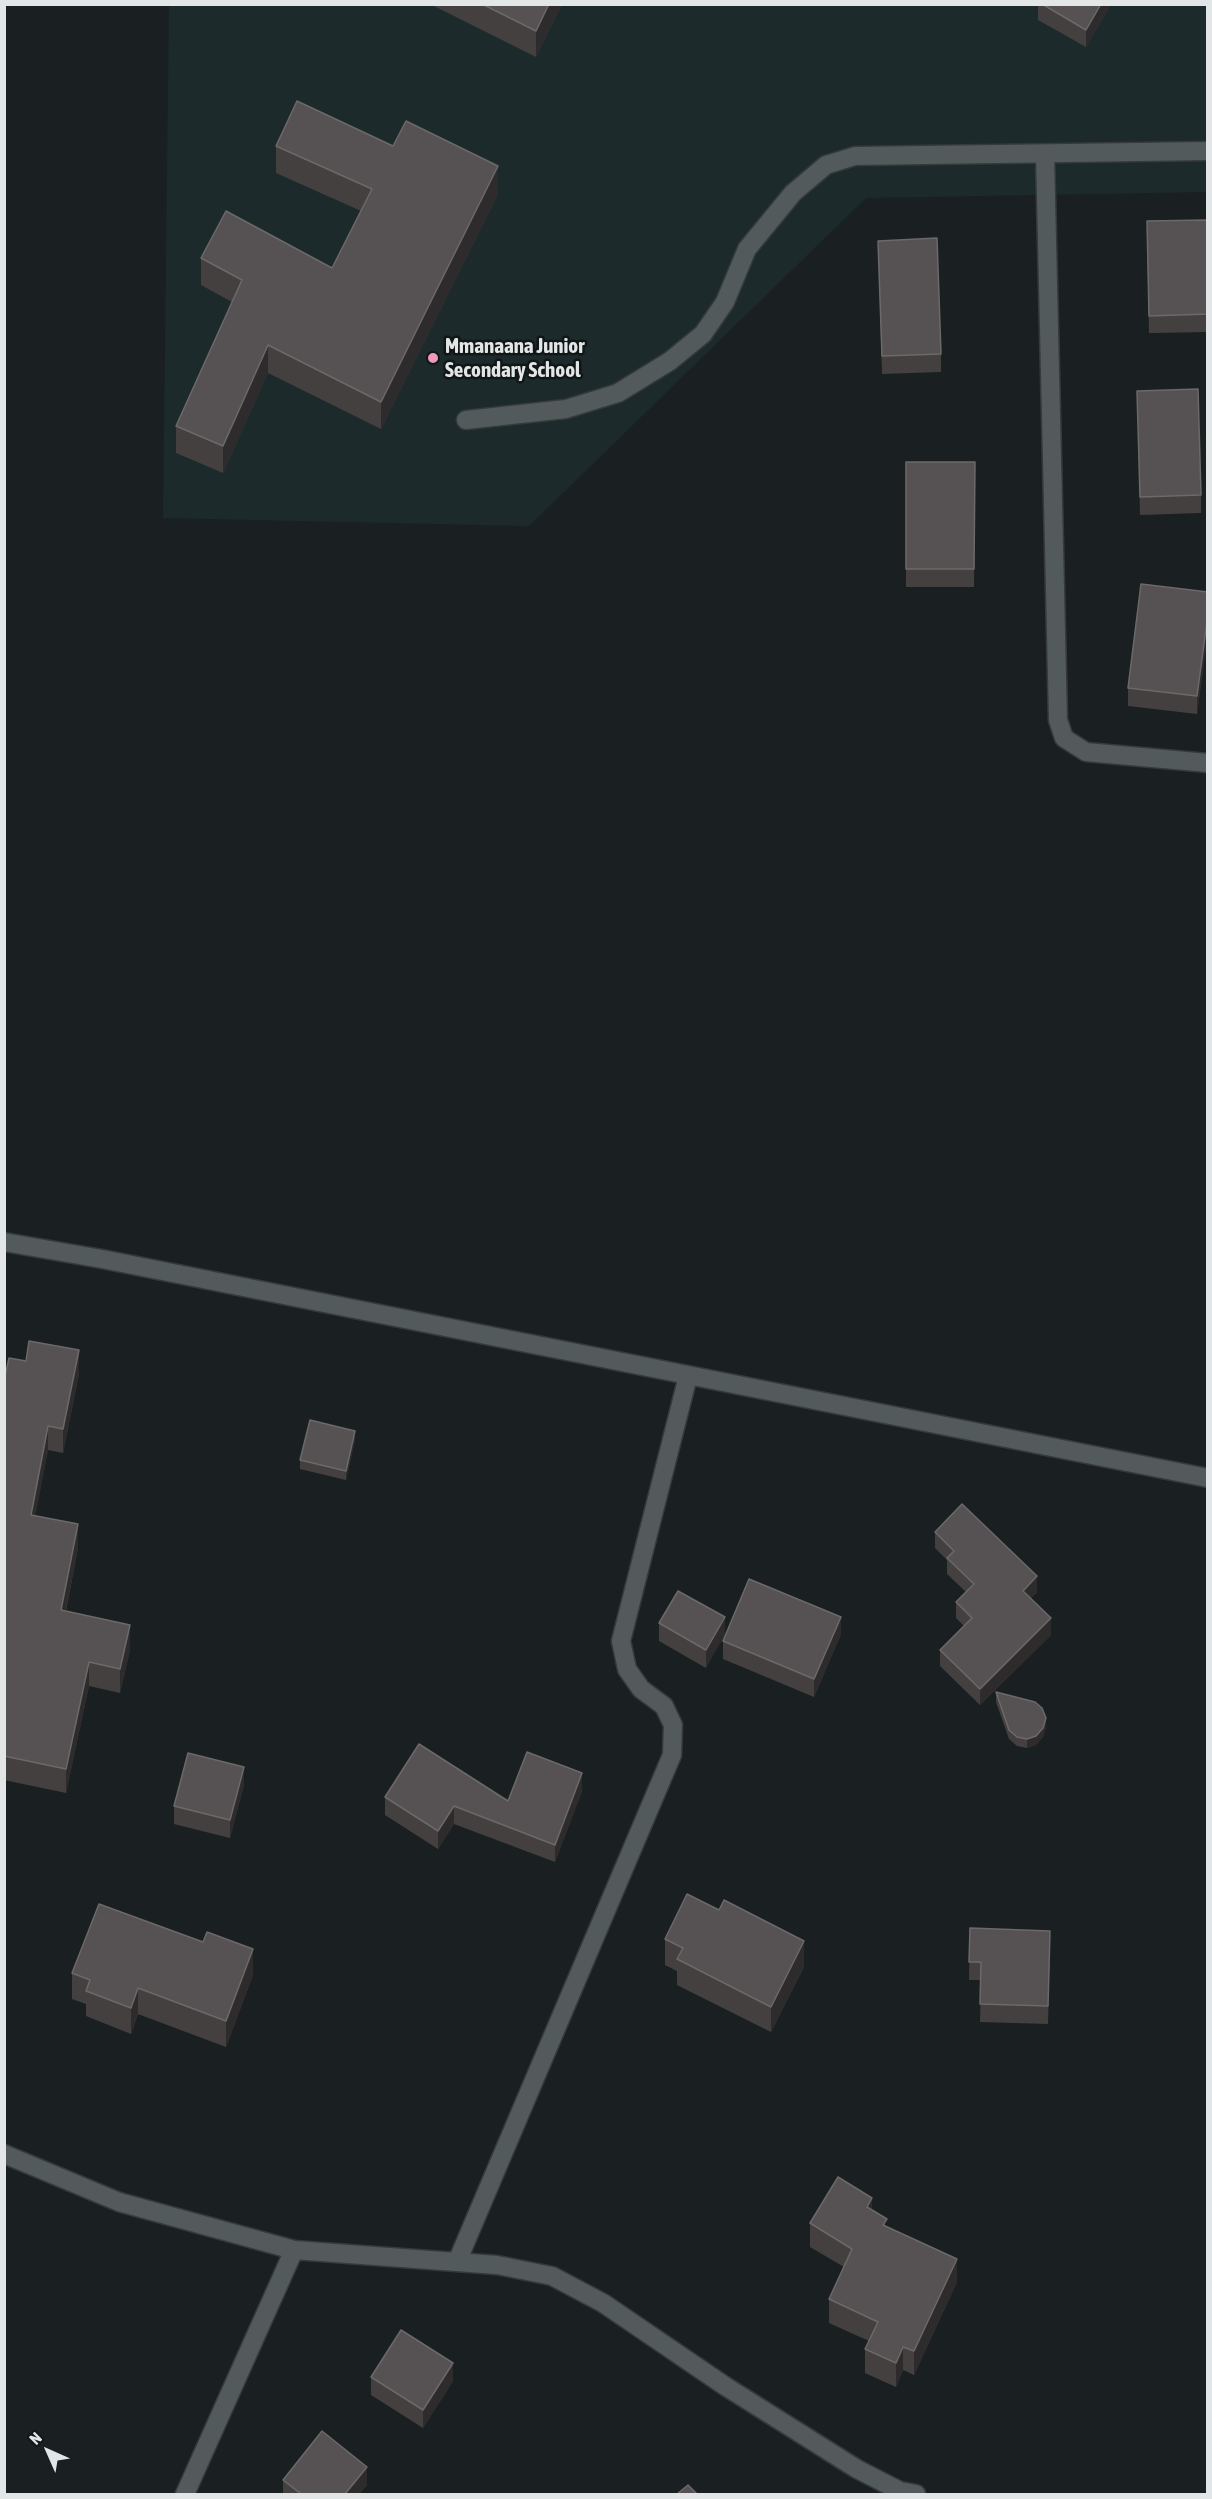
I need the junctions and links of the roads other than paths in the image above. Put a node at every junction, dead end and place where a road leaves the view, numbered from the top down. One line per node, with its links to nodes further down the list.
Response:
1 (1208, 151): 2 (street)
2 (1046, 154): 3 (street); 4 (street)
3 (466, 420)
4 (1208, 763)
5 (4, 1242): 6 (street)
6 (688, 1376): 7 (street); 10 (street)
7 (1208, 1478)
8 (4, 2154): 9 (street)
9 (294, 2250): 10 (street); 12 (street)
10 (457, 2262): 11 (street)
11 (907, 2493)
12 (184, 2494)

